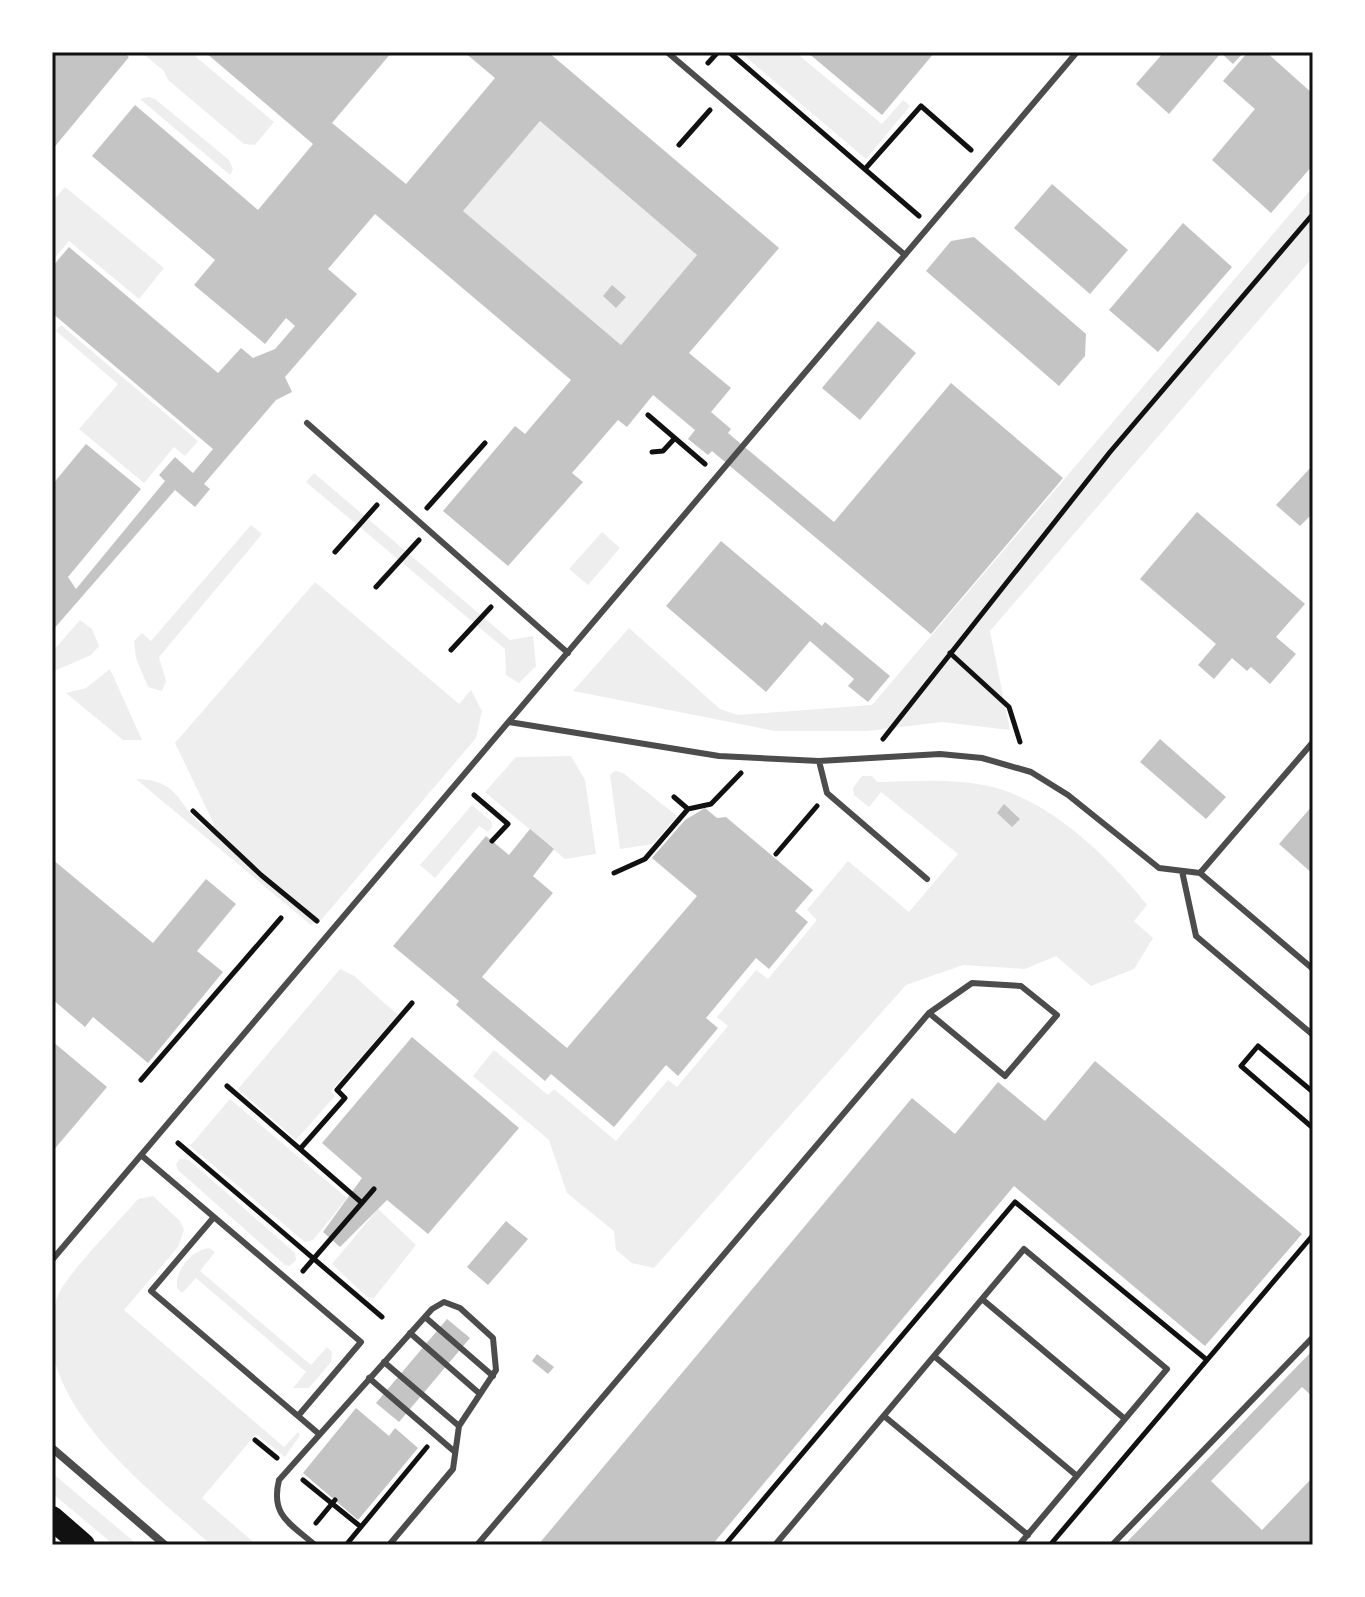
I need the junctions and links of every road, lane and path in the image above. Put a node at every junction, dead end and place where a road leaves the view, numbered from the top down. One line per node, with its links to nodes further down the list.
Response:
1 (667, 52): 4 (lane)
2 (729, 52): 7 (path)
3 (1077, 52): 6 (lane)
4 (721, 98): 5 (path); 10 (lane)
5 (679, 145)
6 (984, 162): 7 (path); 9 (lane)
7 (865, 169): 9 (path)
8 (1313, 214): 25 (path)
9 (930, 225): 10 (lane)
10 (905, 255): 16 (lane)
11 (648, 415): 13 (path)
12 (307, 423): 18 (lane)
13 (675, 438): 15 (path); 16 (path)
14 (485, 443): 18 (path)
15 (652, 452)
16 (719, 475): 24 (lane)
17 (366, 518): 19 (path)
18 (417, 520): 24 (lane)
19 (335, 552)
20 (407, 553): 21 (path)
21 (376, 587)
22 (482, 616): 23 (path)
23 (451, 650)
24 (568, 653): 26 (lane)
25 (950, 653): 27 (path); 29 (path)
26 (509, 722): 30 (lane); 44 (lane)
27 (1020, 742)
28 (1313, 742): 41 (lane)
29 (871, 756): 30 (lane); 39 (lane)
30 (819, 761): 32 (lane)
31 (724, 791): 35 (path)
32 (827, 793): 38 (path); 42 (lane)
33 (474, 795): 37 (path)
34 (674, 797): 35 (path)
35 (688, 809): 40 (path)
36 (193, 811): 44 (path)
37 (492, 841)
38 (776, 854)
39 (1182, 871): 41 (lane); 48 (lane)
40 (614, 873)
41 (1200, 873): 45 (lane)
42 (927, 879)
43 (281, 918): 49 (path)
44 (330, 933): 55 (lane)
45 (1313, 969)
46 (412, 1003): 54 (path)
47 (929, 1013): 47 (lane); 94 (lane)
48 (1313, 1035)
49 (141, 1080)
50 (227, 1086): 54 (path)
51 (1313, 1092): 52 (path)
52 (1313, 1128)
53 (178, 1143): 60 (path)
54 (300, 1149): 57 (path)
55 (141, 1155): 58 (lane); 61 (lane)
56 (374, 1189): 57 (path)
57 (362, 1203): 60 (path)
58 (214, 1217): 62 (lane); 73 (lane)
59 (1313, 1235): 97 (path)
60 (314, 1259): 62 (path); 64 (path)
61 (52, 1260)
62 (292, 1284): 73 (lane)
63 (982, 1299): 68 (lane); 75 (lane); 75 (lane)
64 (382, 1317)
65 (425, 1317): 66 (lane); 70 (lane); 70 (lane)
66 (410, 1333): 69 (lane); 72 (lane)
67 (1313, 1337): 98 (lane)
68 (934, 1356): 74 (lane); 83 (lane)
69 (384, 1362): 71 (lane); 76 (lane)
70 (493, 1376): 72 (lane)
71 (369, 1378): 77 (lane); 78 (lane)
72 (480, 1394): 76 (lane)
73 (298, 1416): 77 (lane)
74 (884, 1416): 87 (lane); 95 (lane)
75 (1125, 1419): 83 (lane)
76 (459, 1426): 81 (lane)
77 (319, 1434): 82 (lane)
78 (437, 1436): 81 (lane); 86 (path)
79 (255, 1440): 82 (path)
80 (52, 1448): 90 (street)
81 (455, 1452): 93 (lane)
82 (289, 1468): 84 (path); 88 (lane)
83 (1077, 1476): 87 (lane)
84 (334, 1502): 86 (path); 88 (path)
85 (52, 1518): 89 (highway)
86 (361, 1527): 92 (path)
87 (1028, 1535): 96 (lane)
88 (305, 1536): 91 (lane)
89 (83, 1545)
90 (165, 1545)
91 (315, 1545)
92 (346, 1545)
93 (389, 1545)
94 (477, 1545)
95 (775, 1545)
96 (1019, 1545)
97 (1050, 1545)
98 (1112, 1545)

